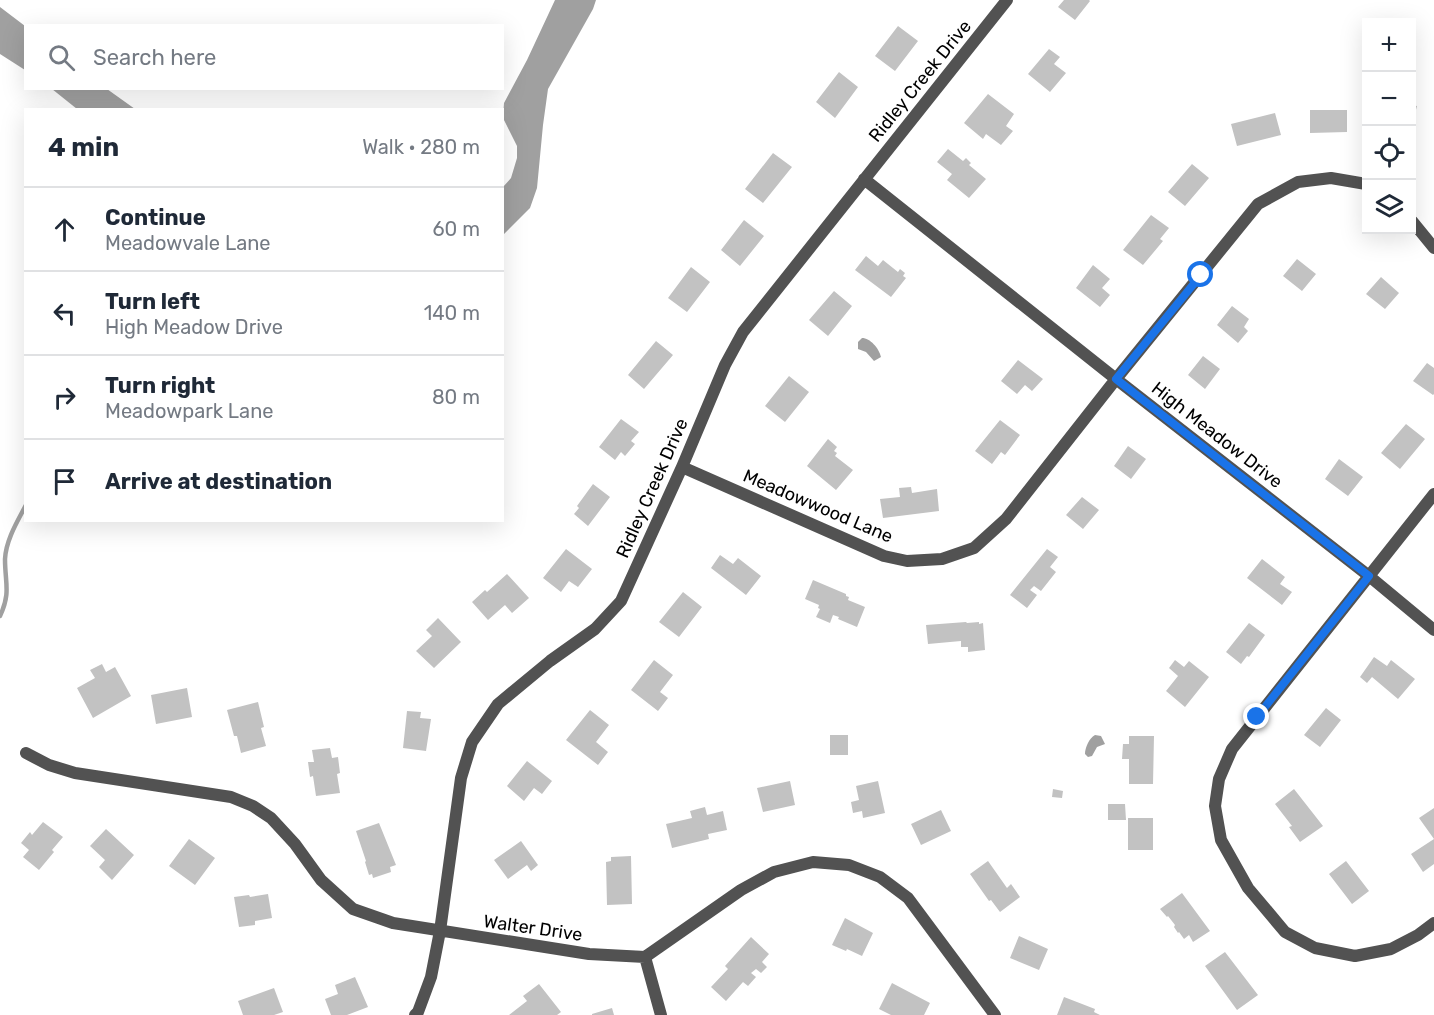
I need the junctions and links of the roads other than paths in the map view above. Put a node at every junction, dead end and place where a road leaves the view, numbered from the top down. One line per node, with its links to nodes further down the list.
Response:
1 (1007, 0): 2 (street, Ridley Creek Drive)
2 (864, 179): 6 (street, High Meadow Drive); 7 (street, Ridley Creek Drive)
3 (1362, 183): 6 (street, Meadowwood Lane)
4 (1416, 226): 5 (street)
5 (1434, 248)
6 (1116, 379): 7 (street, Meadowwood Lane); 9 (street, High Meadow Drive)
7 (682, 467): 13 (street, Ridley Creek Drive)
8 (1434, 494): 9 (street)
9 (1369, 576): 10 (street, High Meadow Drive); 12 (street)
10 (1434, 630)
11 (26, 753): 13 (street, Walter Drive)
12 (1434, 923)
13 (440, 931): 14 (street, Walter Drive); 15 (street, Ridley Creek Drive)
14 (645, 957): 16 (street); 17 (street)
15 (415, 1015)
16 (661, 1015)
17 (995, 1015)

